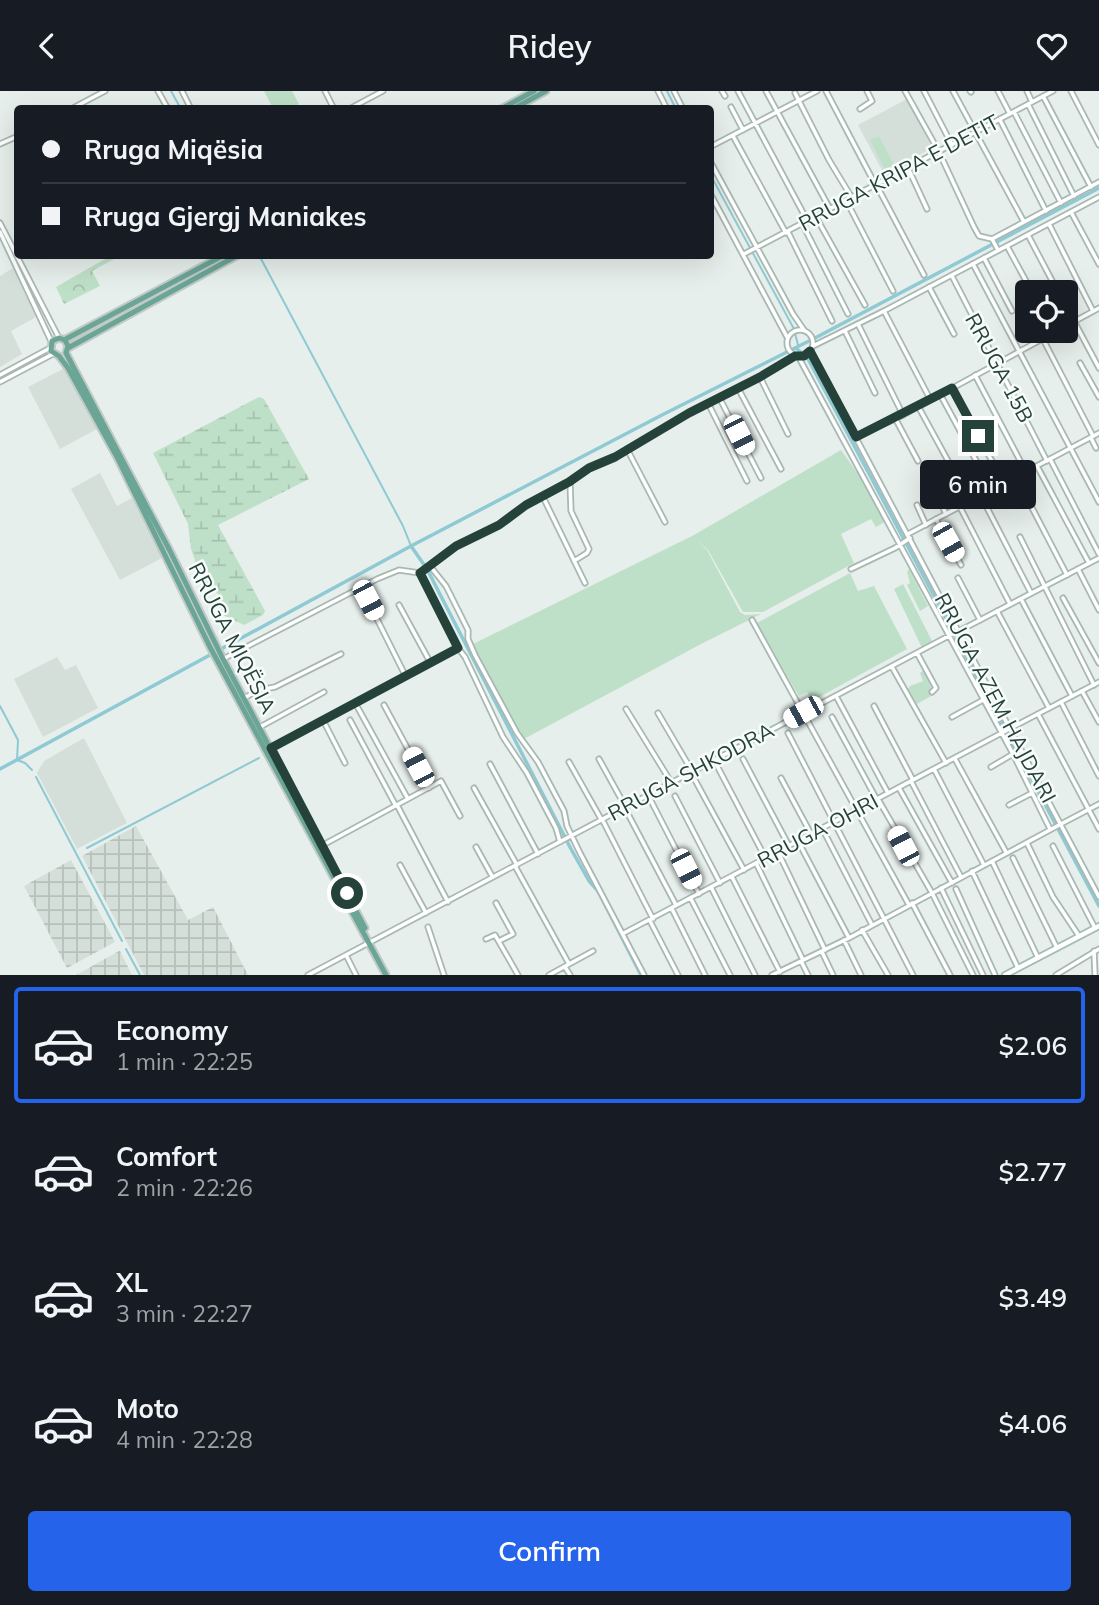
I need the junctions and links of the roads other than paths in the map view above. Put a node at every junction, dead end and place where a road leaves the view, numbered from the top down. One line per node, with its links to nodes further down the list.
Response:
1 (105, 91): 23 (street)
2 (383, 91): 24 (street)
3 (534, 91): 25 (main road)
4 (546, 91): 26 (main road)
5 (722, 91): 19 (street)
6 (738, 91): 32 (street)
7 (766, 91): 29 (street)
8 (817, 91): 21 (street)
9 (826, 91): 43 (street)
10 (867, 91): 28 (street)
11 (905, 91): 39 (street)
12 (924, 91): 37 (street)
13 (953, 91): 34 (street)
14 (998, 91): 30 (street)
15 (1027, 91): 22 (street)
16 (1053, 91): 20 (street, RRUGA KRIPA E DETIT)
17 (1070, 91): 38 (street)
18 (794, 93): 21 (street)
19 (725, 96)
20 (1043, 96): 22 (street, RRUGA KRIPA E DETIT); 44 (street)
21 (799, 101): 29 (street); 46 (street)
22 (1030, 103): 30 (street, RRUGA KRIPA E DETIT); 45 (street)
23 (79, 105)
24 (357, 105)
25 (508, 105)
26 (520, 105)
27 (731, 107): 33 (street)
28 (860, 109)
29 (776, 112): 32 (street); 51 (street)
30 (1012, 113): 31 (street, RRUGA KRIPA E DETIT); 50 (street)
31 (1000, 120): 34 (street, RRUGA KRIPA E DETIT); 53 (street)
32 (755, 124): 33 (street); 56 (street)
33 (743, 130): 35 (street)
34 (976, 133): 37 (street, RRUGA KRIPA E DETIT); 57 (street)
35 (733, 135): 36 (street); 62 (street)
36 (714, 145)
37 (952, 145): 39 (street, RRUGA KRIPA E DETIT)
38 (1099, 145)
39 (939, 152): 40 (street, RRUGA KRIPA E DETIT); 64 (street)
40 (908, 168): 43 (street, RRUGA KRIPA E DETIT); 52 (street)
41 (714, 170): 67 (street, RRUGA AZEM HAJDARI)
42 (1099, 183): 44 (street)
43 (876, 186): 46 (street, RRUGA KRIPA E DETIT); 74 (street)
44 (1091, 187): 45 (street)
45 (1074, 196): 50 (street)
46 (852, 198): 49 (street, RRUGA KRIPA E DETIT)
47 (1099, 198): 54 (street)
48 (714, 199): 67 (street, RRUGA AZEM HAJDARI)
49 (847, 201): 51 (street, RRUGA KRIPA E DETIT); 79 (street)
50 (1061, 203): 53 (street)
51 (830, 209): 55 (street, RRUGA KRIPA E DETIT)
52 (927, 209)
53 (1046, 211): 57 (street)
54 (1071, 212): 59 (street); 73 (street)
55 (816, 216): 56 (street, RRUGA KRIPA E DETIT); 80 (street)
56 (808, 222): 60 (street, RRUGA KRIPA E DETIT)
57 (1024, 222): 64 (street)
58 (0, 223): 66 (street)
59 (1049, 224): 63 (street); 84 (street)
60 (803, 225): 62 (street, RRUGA KRIPA E DETIT); 85 (street)
61 (0, 232): 98 (street)
62 (787, 232): 67 (street, RRUGA KRIPA E DETIT); 87 (street)
63 (1028, 235): 65 (street); 77 (street)
64 (995, 244): 65 (street); 68 (street)
65 (1007, 246): 76 (street)
66 (14, 250)
67 (751, 250): 90 (street, RRUGA AZEM HAJDARI); 93 (street, RRUGA AZEM HAJDARI)
68 (984, 258): 72 (street); 82 (street)
69 (19, 259): 94 (street)
70 (216, 259): 94 (main road)
71 (231, 259): 99 (main road)
72 (973, 264): 75 (street); 100 (street)
73 (1099, 264)
74 (924, 275)
75 (952, 276): 78 (street); 103 (street, RRUGA 15B)
76 (1025, 280)
77 (1052, 280)
78 (929, 287): 83 (street); 92 (street)
79 (893, 291)
80 (864, 305)
81 (1099, 309): 84 (street)
82 (1012, 310)
83 (884, 311): 88 (street); 115 (street)
84 (1093, 311): 86 (street)
85 (848, 314)
86 (1078, 319)
87 (832, 321)
88 (858, 324): 91 (street); 118 (street)
89 (1078, 329): 104 (street)
90 (804, 330): 93 (street); 97 (street, RRUGA AZEM HAJDARI)
91 (845, 331): 97 (street); 111 (street)
92 (954, 334)
93 (787, 337): 101 (street, RRUGA AZEM HAJDARI)
94 (61, 339): 98 (main road); 99 (main road, RRUGA MIQËSIA)
95 (1034, 343): 100 (street)
96 (1045, 343): 123 (street)
97 (812, 348): 101 (street); 122 (street, RRUGA AZEM HAJDARI)
98 (53, 350): 99 (main road); 105 (street); 108 (street); 176 (main road, RRUGA MIQËSIA)
99 (67, 350): 176 (main road, RRUGA MIQËSIA)
100 (1018, 352): 103 (street); 126 (street)
101 (797, 356): 107 (street); 152 (street, RRUGA AZEM HAJDARI)
102 (1080, 362): 114 (street)
103 (996, 363): 106 (street); 127 (street, RRUGA 15B)
104 (1099, 368)
105 (0, 375)
106 (975, 375): 110 (street); 131 (street)
107 (760, 377): 109 (street); 121 (street)
108 (0, 382)
109 (738, 388): 113 (street); 130 (street)
110 (952, 388): 112 (street); 137 (street)
111 (875, 393)
112 (940, 394): 115 (street); 138 (street)
113 (719, 397): 116 (street); 134 (street)
114 (1099, 397)
115 (930, 399): 117 (street)
116 (708, 403): 125 (street); 135 (street)
117 (918, 407): 118 (street); 141 (street)
118 (903, 415): 119 (street)
119 (895, 418): 122 (street); 128 (street)
120 (1099, 433): 123 (street)
121 (789, 434)
122 (856, 437): 150 (street, RRUGA AZEM HAJDARI)
123 (1092, 437): 124 (street); 126 (street)
124 (1096, 448)
125 (627, 449): 136 (street); 148 (street)
126 (1070, 449): 127 (street); 142 (street)
127 (1049, 460): 129 (street); 153 (street, RRUGA 15B)
128 (918, 461)
129 (1037, 466): 131 (street); 155 (street)
130 (781, 469)
131 (1026, 472): 133 (street)
132 (928, 477): 146 (street)
133 (1016, 477): 137 (street); 161 (street)
134 (761, 478)
135 (747, 481)
136 (569, 482): 139 (street); 154 (street)
137 (1004, 484): 138 (street)
138 (993, 489): 140 (street); 143 (street)
139 (542, 496): 154 (street); 157 (street)
140 (981, 496): 141 (street); 166 (street)
141 (970, 501): 145 (street)
142 (1099, 502)
143 (1002, 503)
144 (917, 505): 149 (street)
145 (960, 507): 146 (street); 169 (street)
146 (946, 514): 147 (street)
147 (936, 519): 149 (street); 156 (street)
148 (665, 522)
149 (926, 525): 150 (street)
150 (908, 537): 152 (street); 175 (street, RRUGA AZEM HAJDARI)
151 (1020, 537): 165 (street)
152 (901, 544): 158 (street); 175 (street, RRUGA AZEM HAJDARI)
153 (1099, 556): 155 (street, RRUGA SHKODRA)
154 (574, 561): 163 (street)
155 (1089, 563): 159 (street, RRUGA SHKODRA)
156 (961, 565)
157 (429, 567): 160 (street); 253 (street)
158 (851, 569)
159 (1078, 569): 161 (street, RRUGA SHKODRA); 171 (street)
160 (420, 572): 164 (street); 177 (street)
161 (1067, 575): 165 (street, RRUGA SHKODRA)
162 (958, 578): 174 (street)
163 (585, 583)
164 (361, 586): 180 (street); 184 (street)
165 (1046, 586): 166 (street, RRUGA SHKODRA); 185 (street)
166 (1031, 593): 167 (street, RRUGA SHKODRA)
167 (1021, 599): 169 (street, RRUGA SHKODRA); 190 (street)
168 (1063, 599): 182 (street)
169 (1010, 604): 172 (street, RRUGA SHKODRA)
170 (399, 605): 181 (street)
171 (1099, 610)
172 (997, 611): 174 (street, RRUGA SHKODRA); 197 (street)
173 (752, 620): 199 (street)
174 (980, 620): 175 (street, RRUGA SHKODRA)
175 (954, 634): 178 (street, RRUGA SHKODRA); 192 (street); 208 (street, RRUGA AZEM HAJDARI)
176 (214, 648): 180 (main road, RRUGA MIQËSIA)
177 (458, 648): 181 (street); 254 (street)
178 (917, 653): 183 (street, RRUGA SHKODRA); 188 (street)
179 (341, 654): 191 (street)
180 (221, 658): 191 (main road, RRUGA MIQËSIA); 300 (main road, RRUGA MIQËSIA)
181 (430, 662): 184 (street)
182 (1099, 663)
183 (891, 667): 189 (street, RRUGA SHKODRA); 219 (street)
184 (405, 675): 204 (street)
185 (1097, 683): 186 (street, RRUGA OHRI)
186 (1082, 691): 190 (street, RRUGA OHRI); 206 (street)
187 (324, 692): 207 (street)
188 (932, 692)
189 (836, 696): 199 (street, RRUGA SHKODRA); 232 (street)
190 (1072, 696): 193 (street, RRUGA OHRI)
191 (244, 698): 207 (main road, RRUGA MIQËSIA)
192 (983, 700): 203 (street); 210 (street)
193 (1061, 702): 197 (street, RRUGA OHRI); 224 (street)
194 (384, 705): 229 (street)
195 (874, 706): 227 (street)
196 (358, 708): 236 (street)
197 (1049, 708): 201 (street, RRUGA OHRI)
198 (626, 709): 228 (street)
199 (803, 712): 216 (street, RRUGA SHKODRA); 243 (street)
200 (658, 713): 223 (street)
201 (1038, 714): 208 (street, RRUGA OHRI); 242 (street)
202 (832, 717): 237 (street)
203 (952, 717)
204 (323, 720): 211 (street); 217 (street)
205 (350, 720): 239 (street)
206 (1099, 722)
207 (260, 727): 211 (main road, RRUGA MIQËSIA)
208 (1010, 729): 210 (street, RRUGA OHRI); 248 (street, RRUGA AZEM HAJDARI)
209 (788, 733): 247 (street)
210 (1002, 733): 212 (street); 214 (street, RRUGA OHRI)
211 (271, 748): 257 (main road, RRUGA MIQËSIA)
212 (1013, 754): 221 (street); 233 (street)
213 (599, 758): 241 (street)
214 (955, 758): 219 (street, RRUGA OHRI); 262 (street)
215 (743, 759): 258 (street)
216 (714, 760): 223 (street, RRUGA SHKODRA); 265 (street)
217 (345, 762)
218 (569, 762): 246 (street)
219 (946, 763): 222 (street, RRUGA OHRI)
220 (489, 764): 263 (street)
221 (991, 767)
222 (934, 769): 227 (street, RRUGA OHRI); 270 (street)
223 (692, 771): 228 (street, RRUGA SHKODRA)
224 (1099, 776)
225 (781, 778): 252 (street)
226 (695, 780): 271 (street)
227 (912, 781): 231 (street, RRUGA OHRI); 275 (street)
228 (671, 782): 234 (street, RRUGA SHKODRA)
229 (429, 788): 236 (street); 245 (street)
230 (474, 788): 269 (street)
231 (899, 788): 232 (street, RRUGA OHRI); 277 (street)
232 (888, 793): 237 (street, RRUGA OHRI)
233 (1032, 793): 240 (street); 250 (street)
234 (648, 795): 241 (street, RRUGA SHKODRA); 282 (street)
235 (675, 796): 276 (street)
236 (408, 799): 239 (street)
237 (877, 799): 243 (street, RRUGA OHRI); 281 (street)
238 (1099, 804): 242 (street)
239 (397, 805): 257 (street); 285 (street)
240 (1009, 805)
241 (625, 806): 246 (street, RRUGA SHKODRA)
242 (1089, 810): 248 (street); 251 (street)
243 (857, 811): 247 (street, RRUGA OHRI); 287 (street)
244 (628, 814): 288 (street)
245 (460, 816)
246 (602, 819): 253 (street, RRUGA SHKODRA); 291 (street)
247 (834, 822): 249 (street, RRUGA OHRI); 290 (street)
248 (1060, 824): 250 (street); 283 (street, RRUGA AZEM HAJDARI)
249 (822, 828): 252 (street, RRUGA OHRI); 292 (street)
250 (1052, 828): 256 (street)
251 (1099, 829)
252 (811, 834): 255 (street, RRUGA OHRI)
253 (570, 836): 254 (street, RRUGA SHKODRA); 296 (street)
254 (562, 841): 263 (street, RRUGA SHKODRA)
255 (798, 841): 258 (street, RRUGA OHRI); 299 (street)
256 (1027, 843): 262 (street); 297 (street)
257 (323, 845): 300 (main road, RRUGA MIQËSIA)
258 (789, 846): 261 (street, RRUGA OHRI)
259 (1053, 846): 294 (street)
260 (476, 847): 274 (street)
261 (778, 852): 265 (street, RRUGA OHRI); 305 (street)
262 (1006, 852): 266 (street)
263 (538, 854): 269 (street, RRUGA SHKODRA)
264 (1013, 858): 302 (street)
265 (766, 859): 267 (street, RRUGA OHRI)
266 (992, 861): 270 (street); 307 (street)
267 (756, 864): 271 (street, RRUGA OHRI); 308 (street)
268 (400, 865): 289 (street)
269 (516, 865): 274 (street, RRUGA SHKODRA); 309 (street)
270 (984, 865): 272 (street)
271 (744, 870): 273 (street, RRUGA OHRI)
272 (972, 871): 275 (street); 310 (street)
273 (732, 876): 276 (street, RRUGA OHRI); 311 (street)
274 (492, 877): 285 (street, RRUGA SHKODRA)
275 (961, 877): 277 (street)
276 (720, 883): 278 (street, RRUGA OHRI)
277 (952, 883): 279 (street)
278 (711, 887): 282 (street, RRUGA OHRI); 323 (street)
279 (941, 888): 281 (street); 332 (street)
280 (956, 889): 333 (street)
281 (932, 893): 287 (street); 331 (street)
282 (699, 894): 284 (street, RRUGA OHRI)
283 (1099, 897)
284 (691, 898): 288 (street, RRUGA OHRI); 322 (street)
285 (448, 902): 289 (street, RRUGA SHKODRA)
286 (496, 903): 301 (street)
287 (910, 904): 290 (street); 330 (street)
288 (674, 907): 291 (street, RRUGA OHRI); 321 (street)
289 (426, 913): 300 (street, RRUGA SHKODRA)
290 (884, 918): 292 (street); 329 (street)
291 (651, 919): 296 (street, RRUGA OHRI); 320 (street)
292 (872, 925): 295 (street)
293 (428, 927): 315 (street)
294 (1097, 927): 297 (main road)
295 (862, 930): 299 (street); 328 (street)
296 (624, 933): 319 (street)
297 (1079, 936): 302 (main road)
298 (486, 939): 301 (street)
299 (846, 939): 305 (street); 327 (street)
300 (370, 941): 306 (street, RRUGA SHKODRA); 314 (main road, RRUGA MIQËSIA)
301 (499, 941): 316 (street)
302 (1057, 948): 307 (main road)
303 (1097, 950): 336 (street); 337 (street)
304 (593, 951): 309 (street)
305 (824, 951): 308 (street); 326 (street)
306 (346, 954): 312 (street, RRUGA SHKODRA); 313 (street)
307 (1038, 958): 310 (main road)
308 (802, 961): 311 (street); 325 (street)
309 (567, 965): 317 (street); 318 (street)
310 (1018, 968): 334 (main road); 335 (street)
311 (780, 972): 324 (street)
312 (307, 975)
313 (356, 975)
314 (388, 975)
315 (444, 975)
316 (518, 975)
317 (549, 975)
318 (569, 975)
319 (644, 975)
320 (678, 975)
321 (705, 975)
322 (730, 975)
323 (755, 975)
324 (772, 975)
325 (808, 975)
326 (833, 975)
327 (861, 975)
328 (888, 975)
329 (913, 975)
330 (950, 975)
331 (973, 975)
332 (983, 975)
333 (995, 975)
334 (1005, 975)
335 (1021, 975)
336 (1056, 975)
337 (1095, 975)

